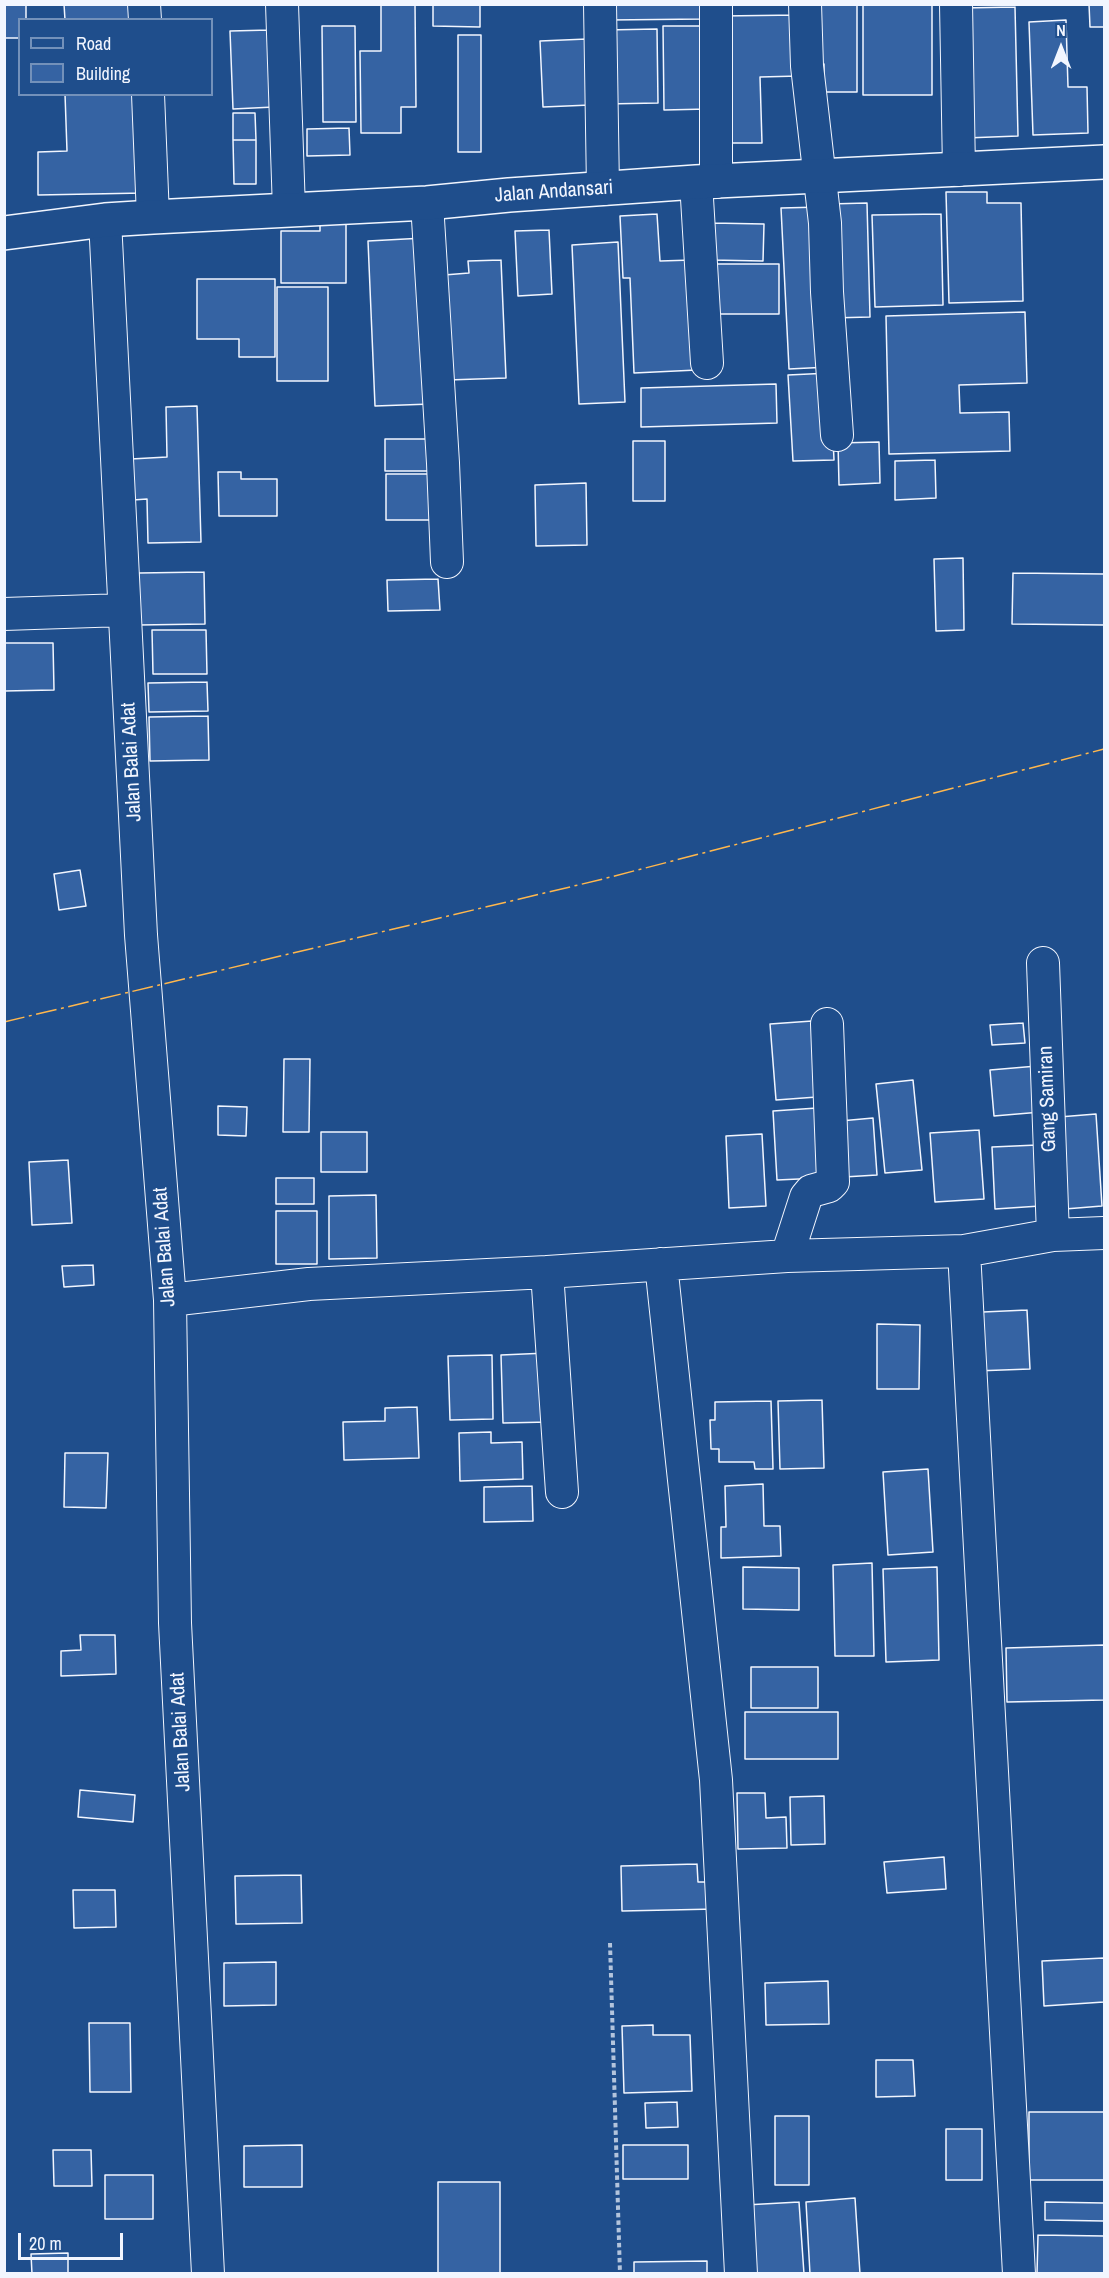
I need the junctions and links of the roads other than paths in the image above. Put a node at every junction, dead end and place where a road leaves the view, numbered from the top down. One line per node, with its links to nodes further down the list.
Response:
1 (282, 4): 13 (street)
2 (600, 4): 11 (street)
3 (716, 4): 10 (street)
4 (805, 4): 9 (street)
5 (956, 4): 8 (street)
6 (148, 96): 14 (street)
7 (1104, 162): 8 (street, Jalan Andansari)
8 (959, 170): 9 (street, Jalan Andansari)
9 (820, 176): 10 (street, Jalan Andansari); 18 (street)
10 (706, 182): 11 (street, Jalan Andansari); 17 (street)
11 (603, 189): 12 (street, Jalan Andansari)
12 (427, 203): 13 (street, Jalan Andansari); 19 (street)
13 (289, 210): 14 (street, Jalan Andansari)
14 (153, 217): 15 (street, Jalan Andansari)
15 (105, 220): 16 (street, Jalan Andansari); 20 (street, Jalan Balai Adat)
16 (4, 233)
17 (707, 363)
18 (837, 435)
19 (447, 562)
20 (124, 610): 21 (street); 30 (street, Jalan Balai Adat)
21 (4, 614)
22 (1043, 963): 25 (street, Gang Samiran)
23 (826, 1024): 27 (street)
24 (1104, 1233): 25 (street)
25 (1053, 1235): 26 (street)
26 (964, 1251): 27 (street); 34 (street)
27 (787, 1256): 28 (street)
28 (661, 1264): 29 (street); 33 (street)
29 (547, 1272): 30 (street); 31 (street)
30 (170, 1300): 32 (street, Jalan Balai Adat)
31 (562, 1492)
32 (208, 2274)
33 (741, 2274)
34 (1019, 2274)

